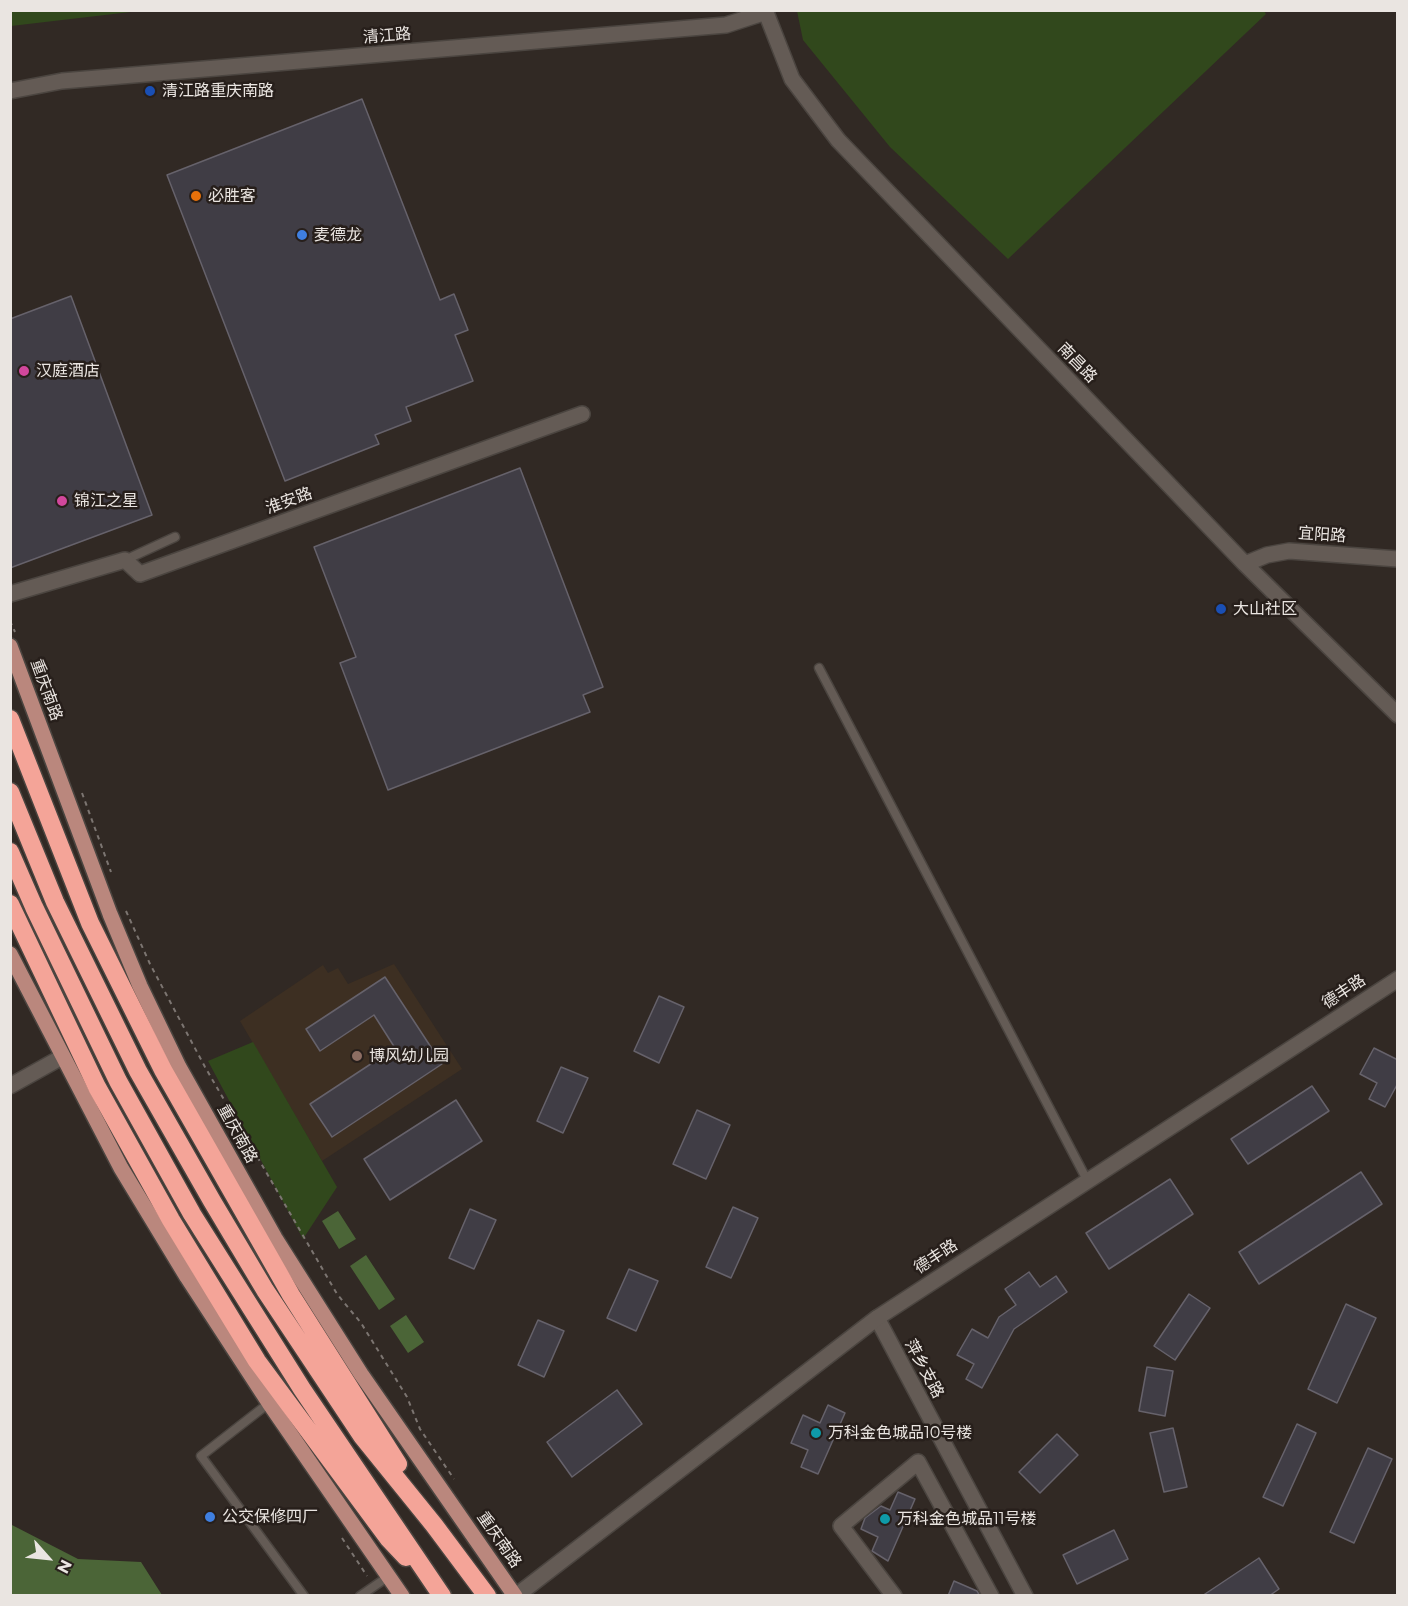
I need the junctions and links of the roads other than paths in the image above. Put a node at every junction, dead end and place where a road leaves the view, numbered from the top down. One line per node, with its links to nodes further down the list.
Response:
1 (765, 11): 2 (street, 清江路); 7 (street, 南昌路)
2 (10, 91)
3 (582, 414): 6 (street, 淮安路)
4 (175, 537): 6 (lane)
5 (1398, 559): 7 (street, 宜阳路)
6 (125, 560): 8 (street)
7 (1245, 564): 11 (street, 南昌路)
8 (10, 594)
9 (14, 643): 30 (main road, 重庆南路)
10 (819, 668): 20 (lane)
11 (1398, 715)
12 (10, 719): 23 (highway)
13 (10, 792): 23 (highway)
14 (10, 852): 25 (highway)
15 (10, 904): 25 (highway)
16 (10, 954): 18 (main road)
17 (1398, 979): 20 (street, 德丰路)
18 (62, 1057): 19 (street); 22 (main road)
19 (10, 1086)
20 (1087, 1180): 21 (street, 德丰路)
21 (877, 1318): 30 (street, 德丰路); 33 (street, 萍乡支路)
22 (269, 1403): 24 (main road); 26 (lane)
23 (434, 1525): 29 (highway)
24 (389, 1576): 27 (lane); 28 (main road)
25 (440, 1593)
26 (304, 1596)
27 (360, 1596)
28 (402, 1596)
29 (487, 1596)
30 (515, 1596)
31 (894, 1596): 32 (street)
32 (991, 1596)
33 (1025, 1596)

